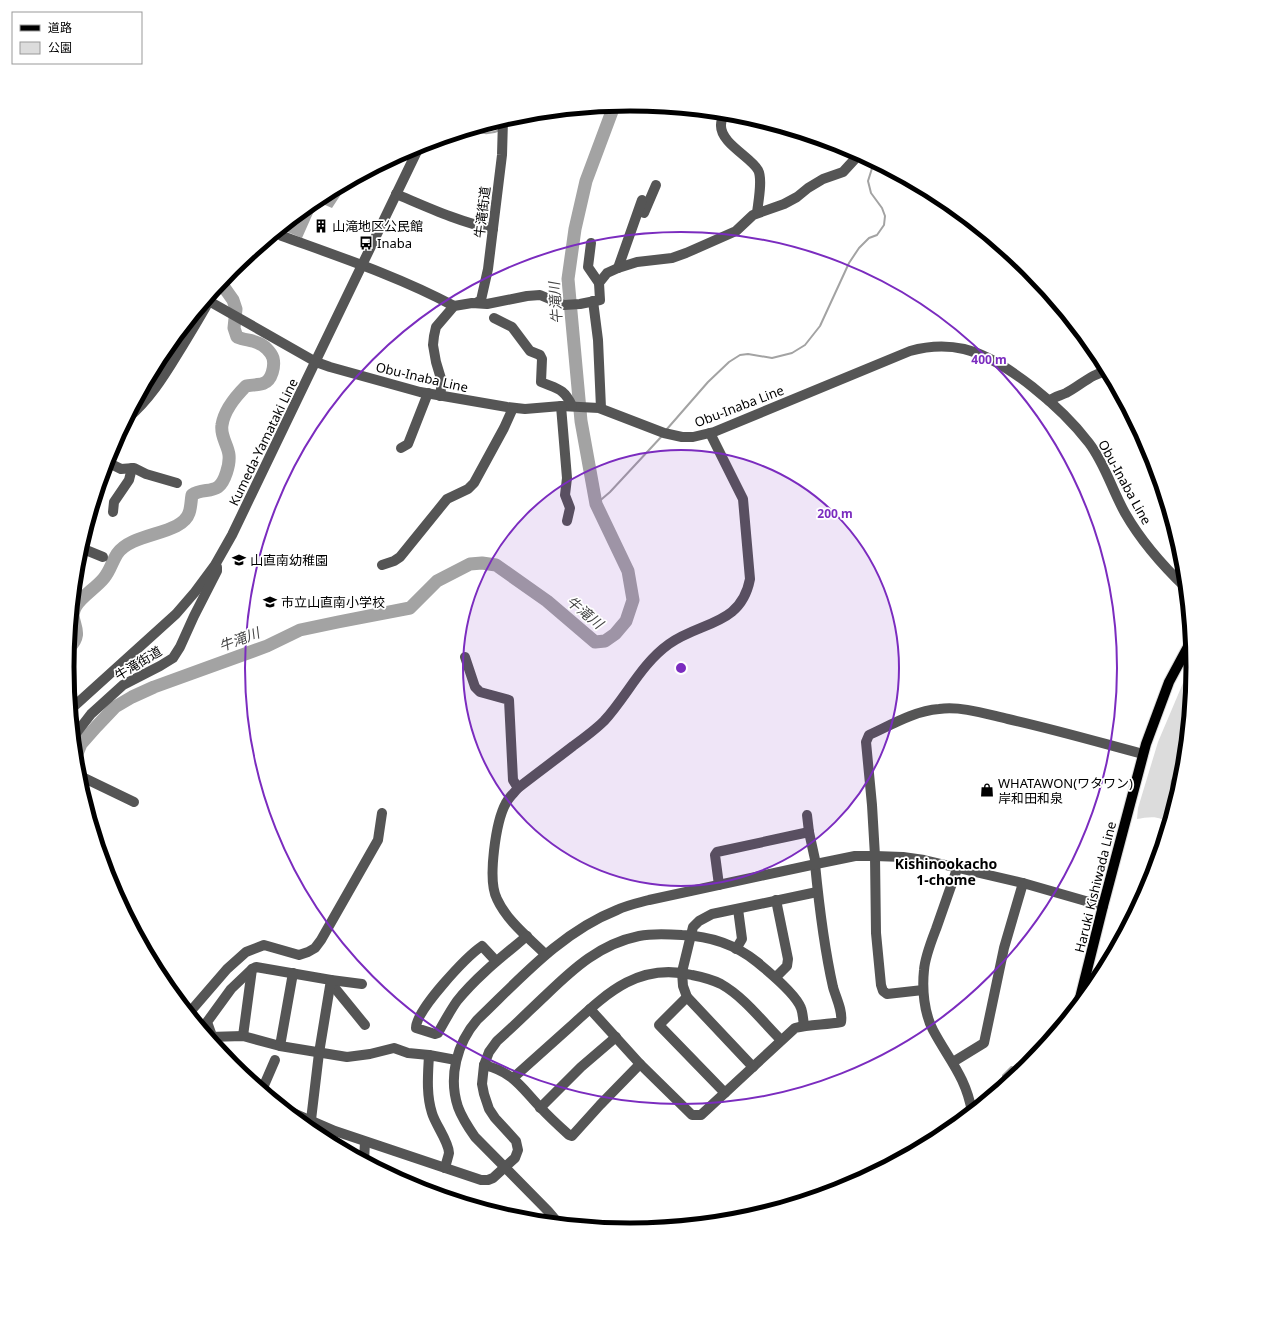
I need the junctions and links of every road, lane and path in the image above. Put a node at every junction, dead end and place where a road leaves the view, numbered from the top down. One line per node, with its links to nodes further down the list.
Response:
1 (722, 119): 8 (street)
2 (503, 126): 10 (street, 牛滝街道)
3 (416, 154): 6 (street, Kumeda-Yamataki Line)
4 (854, 158): 8 (street)
5 (656, 185): 9 (street)
6 (396, 194): 10 (street); 13 (street, Kumeda-Yamataki Line)
7 (642, 200): 9 (street)
8 (757, 213): 14 (street)
9 (636, 218): 14 (street)
10 (492, 229): 18 (street, 牛滝街道)
11 (281, 235): 13 (street)
12 (591, 243): 15 (street)
13 (360, 266): 19 (street); 22 (street, Kumeda-Yamataki Line)
14 (618, 268): 15 (street)
15 (599, 283): 16 (street)
16 (593, 301): 18 (street); 30 (street)
17 (211, 302): 22 (street, Obu-Inaba Line)
18 (476, 303): 19 (street)
19 (454, 306): 25 (street)
20 (201, 314): 31 (street)
21 (494, 318): 28 (street)
22 (316, 362): 24 (street, Obu-Inaba Line); 41 (street, Kumeda-Yamataki Line)
23 (1102, 372): 26 (street)
24 (428, 393): 25 (street, Obu-Inaba Line); 33 (street)
25 (440, 396): 29 (street, Obu-Inaba Line)
26 (1049, 401): 32 (street, Obu-Inaba Line); 43 (street, Obu-Inaba Line)
27 (561, 406): 28 (street, Obu-Inaba Line); 29 (street, Obu-Inaba Line); 38 (street)
28 (572, 406): 30 (street, Obu-Inaba Line)
29 (513, 408): 42 (street)
30 (600, 408): 32 (street, Obu-Inaba Line)
31 (137, 411)
32 (710, 433): 52 (street)
33 (400, 448)
34 (113, 465): 35 (street)
35 (132, 468): 36 (street); 37 (street)
36 (176, 483)
37 (113, 512)
38 (567, 521)
39 (87, 550): 40 (street)
40 (103, 557)
41 (219, 560): 44 (street, Kumeda-Yamataki Line); 45 (street, 牛滝街道)
42 (382, 565)
43 (1180, 582)
44 (195, 592): 45 (street); 48 (street, Kumeda-Yamataki Line)
45 (202, 599): 49 (street, 牛滝街道)
46 (1187, 650): 50 (main road, Haruki Kishiwada Line)
47 (465, 658): 52 (street)
48 (75, 705)
49 (78, 731)
50 (1143, 754): 57 (street); 64 (main road, Haruki Kishiwada Line)
51 (86, 779): 53 (street)
52 (518, 788): 67 (street)
53 (134, 802)
54 (382, 813): 81 (street)
55 (807, 815): 56 (street)
56 (809, 832): 58 (street); 61 (street)
57 (875, 856): 58 (street); 59 (street); 77 (street)
58 (816, 864): 61 (street); 62 (street)
59 (957, 869): 60 (street); 77 (street)
60 (1023, 883): 64 (street); 94 (street)
61 (719, 885): 69 (street)
62 (818, 892): 63 (street); 83 (street)
63 (776, 900): 65 (street); 74 (street)
64 (1103, 906): 78 (main road, Haruki Kishiwada Line)
65 (738, 909): 66 (street); 68 (street)
66 (691, 935): 68 (street); 72 (street); 96 (street)
67 (527, 936): 69 (street); 70 (street)
68 (736, 949): 74 (street)
69 (545, 954): 93 (street)
70 (496, 961): 70 (street)
71 (252, 969): 73 (street); 84 (street); 85 (street)
72 (682, 972): 79 (street); 80 (street); 88 (street)
73 (293, 974): 75 (street); 89 (street)
74 (776, 977): 83 (street)
75 (332, 980): 76 (street); 82 (street); 90 (street)
76 (362, 984)
77 (923, 990): 94 (street)
78 (1081, 993)
79 (687, 997): 97 (street); 100 (street)
80 (590, 1009): 87 (street); 98 (street)
81 (192, 1010)
82 (365, 1024)
83 (804, 1026): 88 (street)
84 (209, 1030)
85 (243, 1036): 86 (street); 89 (street)
86 (215, 1037)
87 (616, 1037): 95 (street); 102 (street)
88 (781, 1040): 97 (street)
89 (280, 1046): 90 (street)
90 (319, 1053): 91 (street); 104 (street)
91 (429, 1055): 93 (street); 108 (street)
92 (275, 1060): 99 (street)
93 (456, 1060): 107 (street)
94 (953, 1062): 101 (street)
95 (640, 1064): 100 (street); 102 (street)
96 (484, 1066): 98 (street); 107 (street)
97 (753, 1067): 100 (street)
98 (513, 1078): 102 (street)
99 (264, 1086)
100 (725, 1093)
101 (971, 1107)
102 (540, 1108)
103 (302, 1116): 104 (street)
104 (311, 1120): 105 (street)
105 (365, 1142): 106 (street); 108 (street)
106 (364, 1156)
107 (504, 1167): 108 (street); 109 (street)
108 (445, 1168)
109 (554, 1218)

